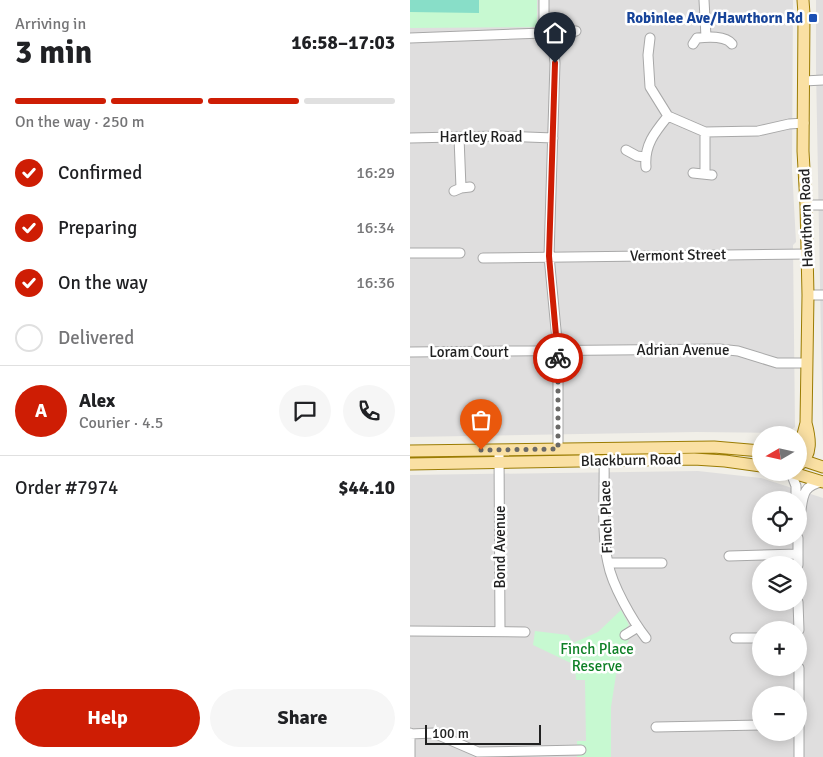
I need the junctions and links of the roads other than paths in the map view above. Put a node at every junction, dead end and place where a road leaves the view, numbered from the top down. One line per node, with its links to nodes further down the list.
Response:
1 (544, 0): 5 (street)
2 (704, 0): 6 (street)
3 (805, 0): 11 (main road, Hawthorn Road)
4 (576, 31): 5 (street)
5 (547, 35): 7 (street); 18 (street)
6 (706, 37): 9 (street); 10 (street)
7 (410, 38)
8 (650, 38): 13 (street)
9 (693, 44)
10 (732, 44)
11 (804, 80): 12 (street); 14 (main road, Hawthorn Road)
12 (823, 80)
13 (668, 116): 15 (street); 20 (street)
14 (804, 124): 15 (street); 24 (main road, Hawthorn Road)
15 (705, 132): 22 (street)
16 (459, 137): 17 (street, Hartley Road); 18 (street, Hartley Road); 23 (street)
17 (410, 138)
18 (553, 138): 29 (street)
19 (626, 150): 20 (street)
20 (645, 157): 21 (street)
21 (646, 167)
22 (693, 174)
23 (462, 189)
24 (806, 205): 25 (street); 28 (main road, Hawthorn Road)
25 (823, 205)
26 (410, 253): 27 (street)
27 (460, 253)
28 (807, 254): 29 (street, Vermont Street); 31 (main road, Hawthorn Road)
29 (549, 256): 30 (street, Vermont Street); 33 (street)
30 (483, 258)
31 (808, 295): 32 (street); 35 (main road, Hawthorn Road)
32 (823, 295)
33 (558, 351): 34 (street, Loram Court); 35 (street, Adrian Avenue); 37 (street)
34 (410, 352)
35 (807, 364): 36 (main road, Hawthorn Road)
36 (806, 426)
37 (558, 449): 38 (main road, Blackburn Road); 40 (main road, Blackburn Road)
38 (752, 450)
39 (410, 451): 40 (main road, Blackburn Road)
40 (499, 456): 41 (main road, Blackburn Road); 43 (main road, Blackburn Road); 58 (street, Bond Avenue)
41 (604, 460): 44 (main road, Blackburn Road); 54 (street, Finch Place)
42 (808, 462): 46 (main road)
43 (410, 464)
44 (752, 465)
45 (808, 466): 47 (main road)
46 (823, 467)
47 (823, 476)
48 (808, 478): 49 (main road)
49 (823, 482): 50 (street)
50 (805, 491)
51 (798, 546): 52 (street)
52 (798, 554): 53 (street)
53 (729, 556)
54 (608, 563): 55 (street); 56 (street, Finch Place)
55 (662, 563)
56 (638, 627): 60 (street); 61 (street, Finch Place)
57 (410, 631): 58 (street)
58 (500, 632): 59 (street)
59 (525, 632)
60 (625, 635)
61 (646, 638)
62 (735, 638): 63 (street)
63 (752, 638)
64 (752, 725): 65 (street)
65 (656, 727)
66 (410, 734): 69 (street); 70 (street)
67 (799, 741): 71 (street)
68 (581, 750): 69 (street)
69 (534, 754)
70 (410, 757)
71 (799, 757)

